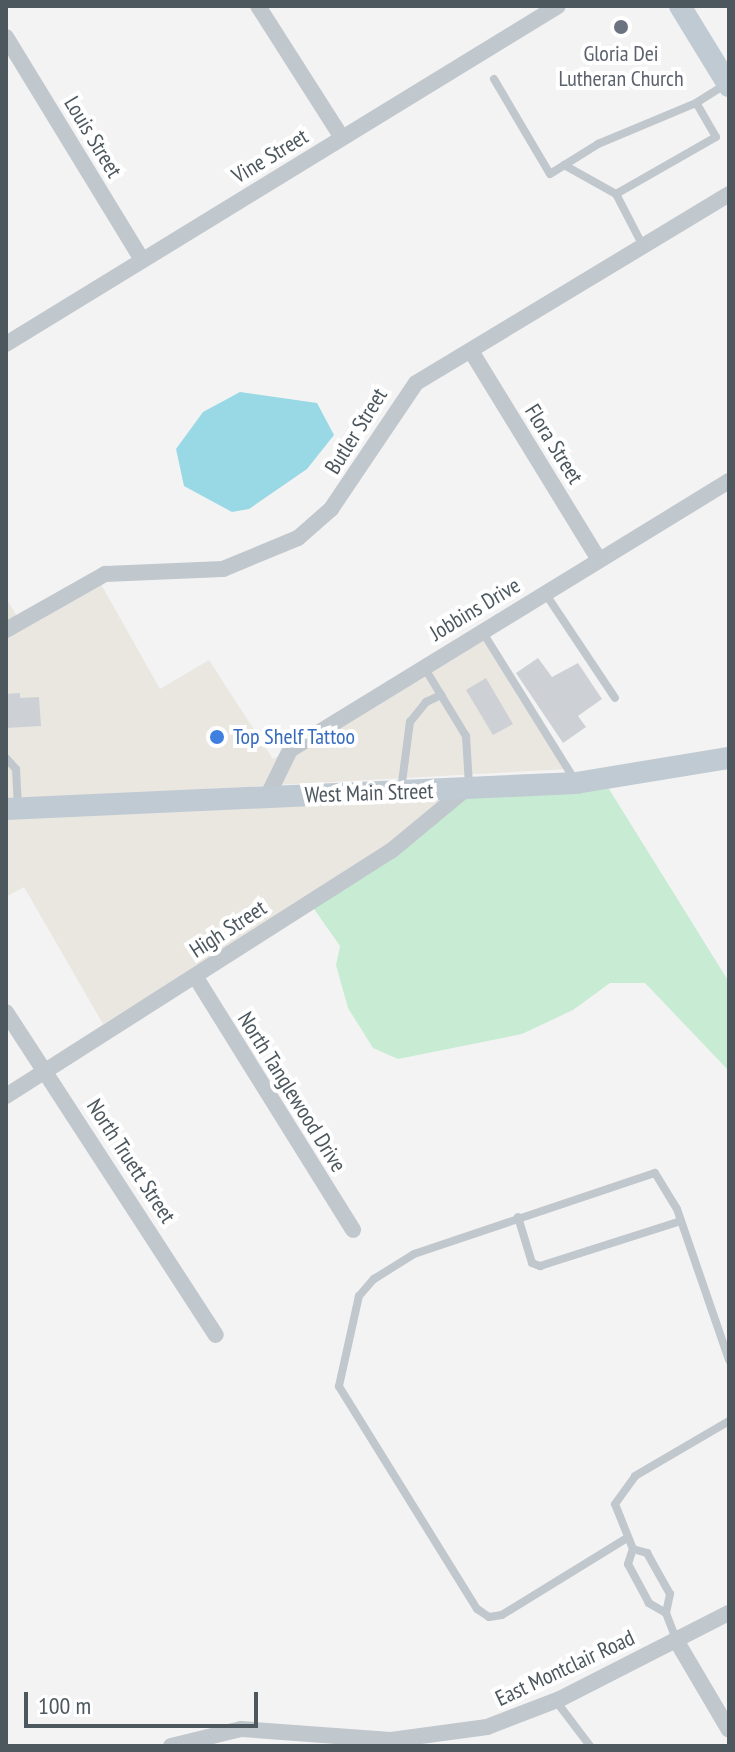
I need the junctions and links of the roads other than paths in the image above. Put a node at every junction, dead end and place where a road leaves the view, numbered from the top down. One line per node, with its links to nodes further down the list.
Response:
1 (258, 6): 10 (street)
2 (558, 6): 10 (street, Vine Street)
3 (680, 6): 8 (main road)
4 (6, 37): 5 (street, Louis Street)
5 (21, 62): 6 (street); 15 (street, Louis Street)
6 (6, 72)
7 (494, 79): 11 (lane)
8 (728, 85): 9 (lane)
9 (696, 103): 11 (lane); 12 (lane)
10 (342, 138): 15 (street, Vine Street)
11 (564, 165): 12 (lane)
12 (616, 194): 14 (lane)
13 (729, 194): 14 (street, Butler Street)
14 (643, 247): 17 (street, Butler Street)
15 (142, 260): 16 (street, Vine Street)
16 (6, 344)
17 (471, 351): 19 (street, Flora Street); 21 (street, Butler Street)
18 (729, 481): 19 (street, Jobbins Drive)
19 (599, 560): 20 (street, Jobbins Drive)
20 (545, 593): 22 (street, Jobbins Drive); 25 (lane)
21 (6, 630)
22 (482, 631): 23 (street, Jobbins Drive); 28 (lane)
23 (423, 667): 24 (lane); 31 (street, Jobbins Drive)
24 (441, 695): 29 (lane); 30 (lane)
25 (615, 698)
26 (6, 758): 32 (lane)
27 (729, 758): 28 (main road, West Main Street)
28 (576, 783): 29 (main road, West Main Street)
29 (468, 789): 30 (main road, West Main Street); 33 (street, High Street)
30 (401, 791): 31 (main road, West Main Street)
31 (267, 797): 32 (main road, West Main Street)
32 (12, 809)
33 (195, 976): 35 (street, High Street); 39 (street, North Tanglewood Drive)
34 (6, 1012): 35 (street, North Truett Street)
35 (45, 1071): 36 (street, High Street); 40 (street, North Truett Street)
36 (6, 1096)
37 (518, 1217): 38 (lane); 38 (lane); 43 (lane)
38 (681, 1221): 41 (lane)
39 (353, 1230)
40 (216, 1335)
41 (729, 1360)
42 (729, 1421): 43 (lane)
43 (627, 1538): 44 (lane)
44 (633, 1549): 45 (lane); 45 (lane)
45 (666, 1613): 47 (lane)
46 (729, 1613): 47 (street, East Montclair Road)
47 (676, 1640): 48 (street, East Montclair Road); 49 (street)
48 (556, 1701): 50 (street, East Montclair Road); 52 (lane)
49 (729, 1730)
50 (366, 1743): 51 (street, East Montclair Road)
51 (171, 1746)
52 (590, 1746)

